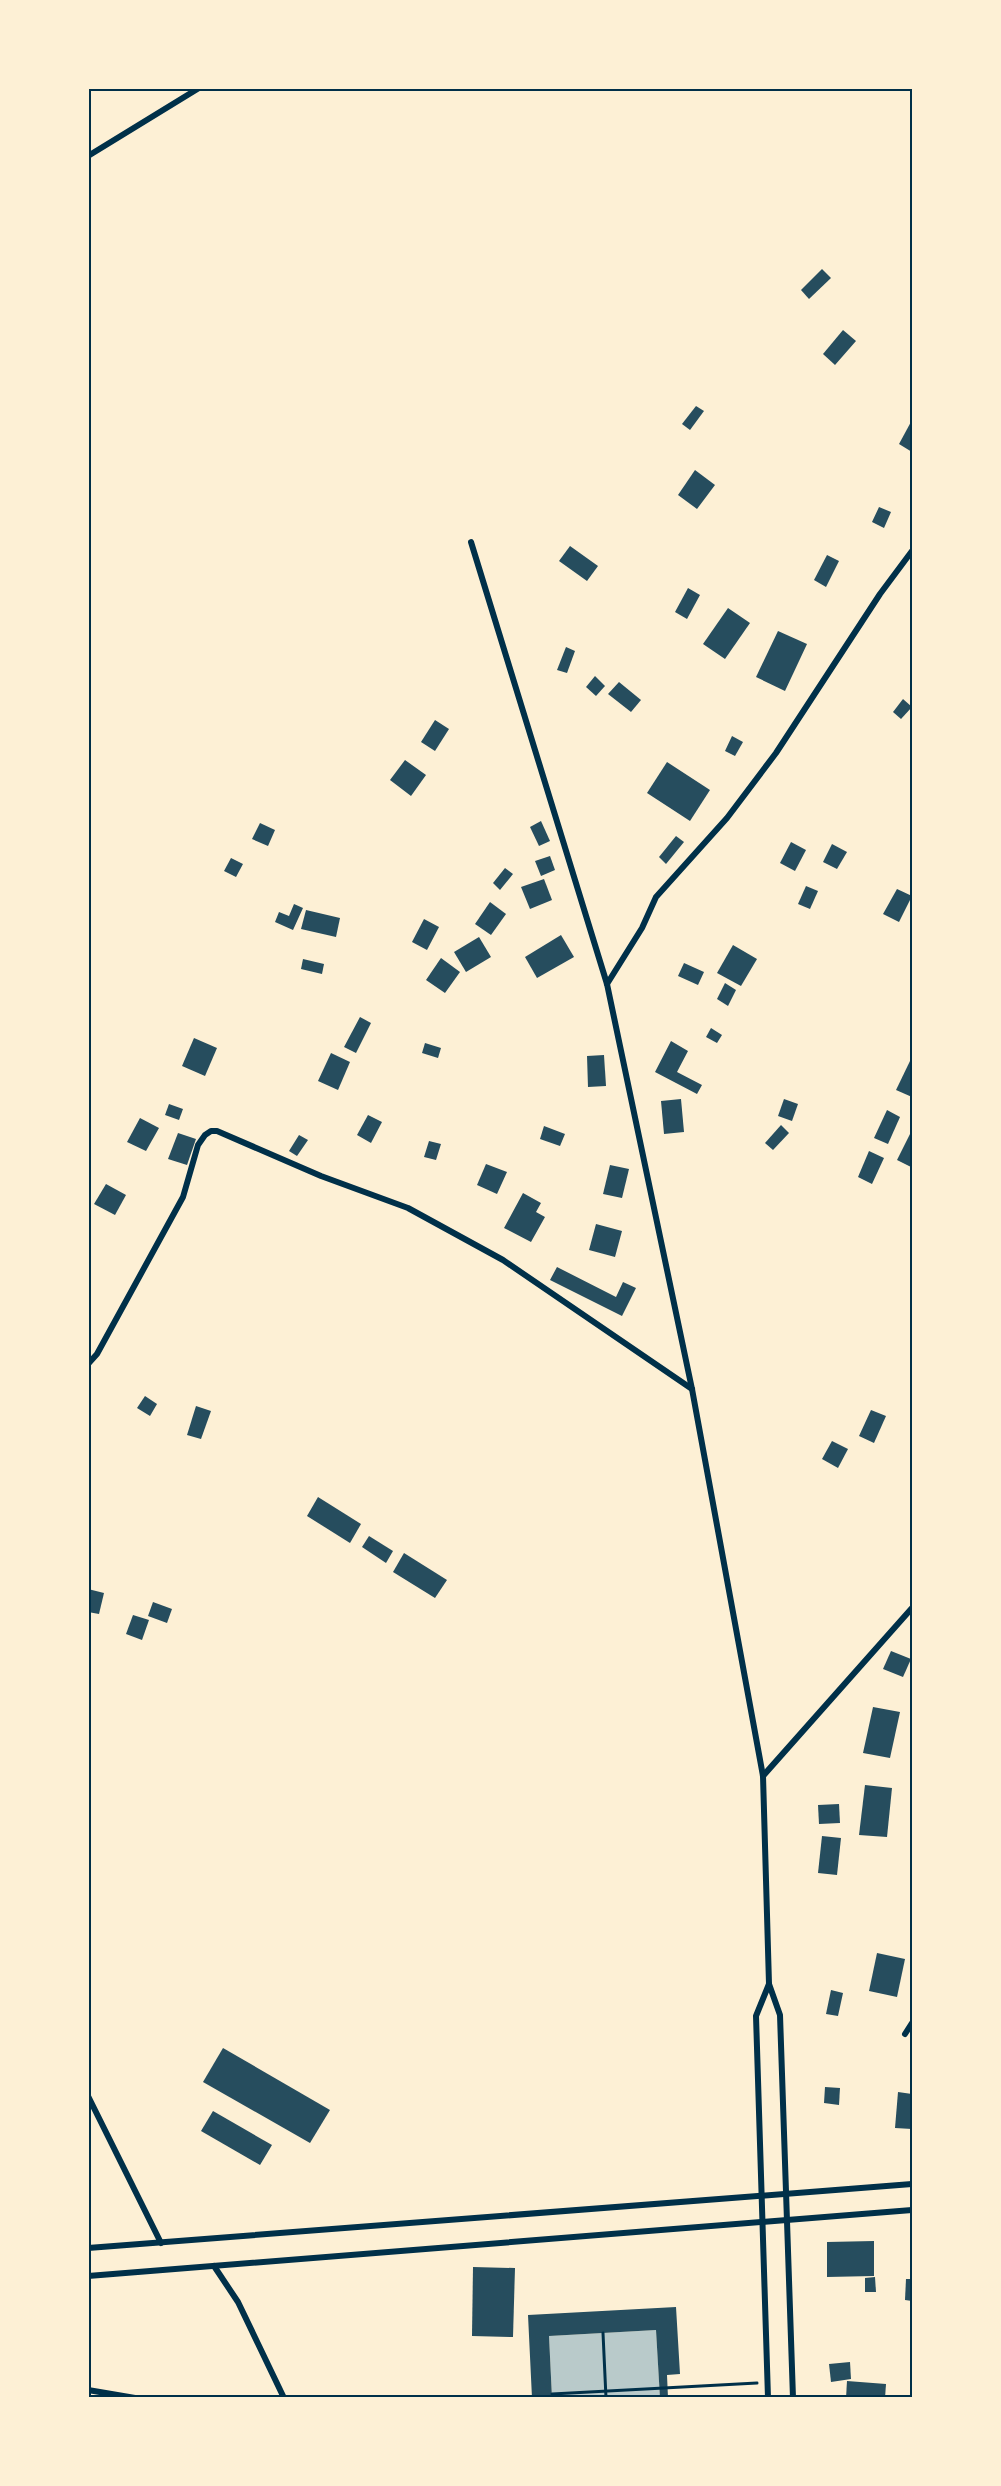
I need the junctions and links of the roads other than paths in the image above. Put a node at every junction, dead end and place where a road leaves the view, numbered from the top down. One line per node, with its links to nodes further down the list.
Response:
1 (199, 88): 2 (street)
2 (88, 156)
3 (471, 542): 5 (street)
4 (912, 551): 5 (street)
5 (607, 984): 7 (street)
6 (88, 1364): 7 (street)
7 (692, 1389): 9 (street)
8 (912, 1608): 9 (street)
9 (763, 1776): 10 (street)
10 (769, 1984): 15 (street); 16 (street)
11 (912, 2023): 12 (street)
12 (905, 2034)
13 (88, 2097): 20 (street)
14 (912, 2184): 15 (street)
15 (787, 2193): 16 (street); 18 (street)
16 (761, 2196): 19 (street); 20 (street)
17 (912, 2210): 18 (street)
18 (787, 2220): 19 (street); 28 (street)
19 (762, 2222): 22 (street); 27 (street)
20 (161, 2243): 21 (street)
21 (88, 2248)
22 (214, 2266): 23 (street); 26 (street)
23 (88, 2276)
24 (88, 2390): 25 (street)
25 (135, 2397)
26 (284, 2397)
27 (768, 2397)
28 (794, 2397)

